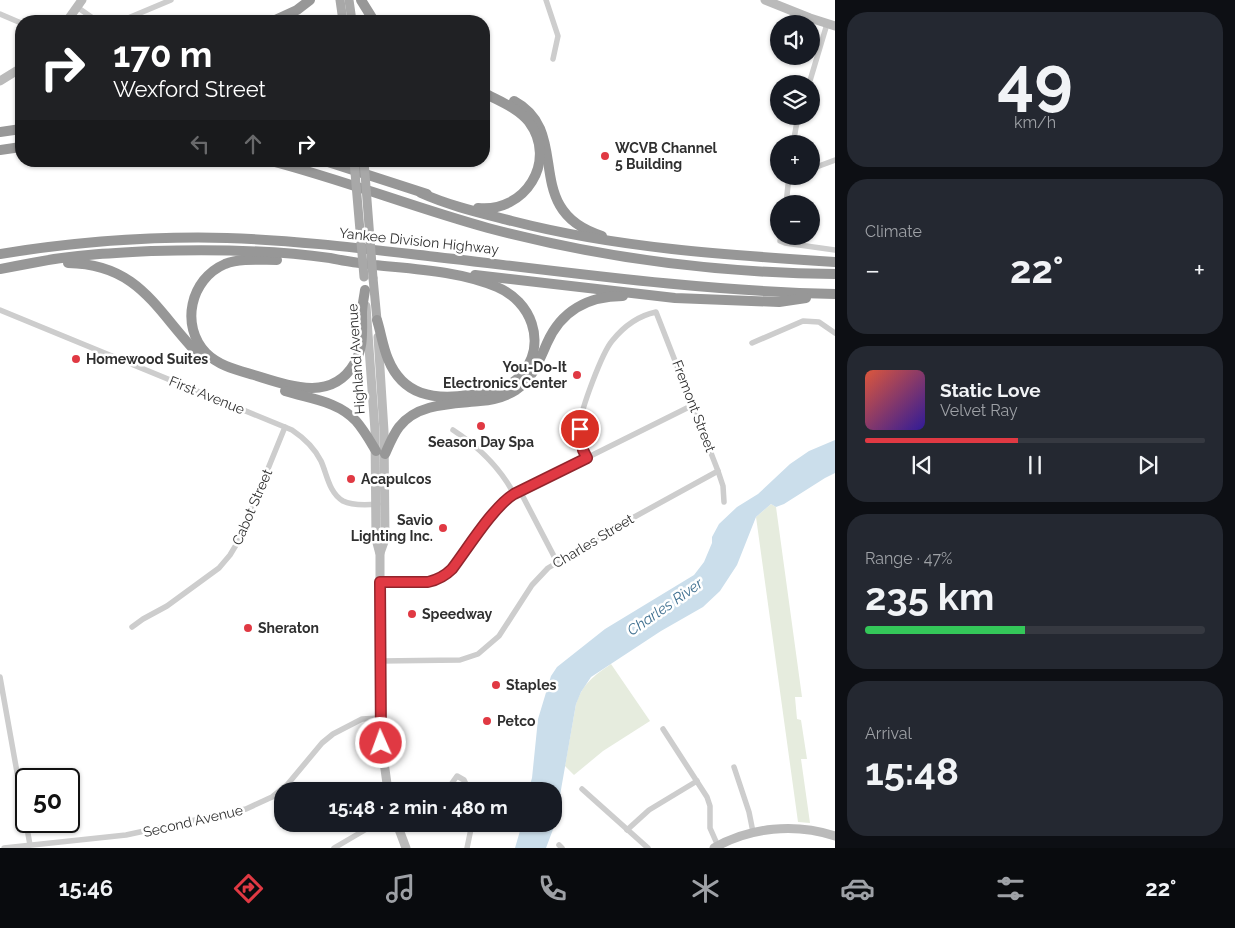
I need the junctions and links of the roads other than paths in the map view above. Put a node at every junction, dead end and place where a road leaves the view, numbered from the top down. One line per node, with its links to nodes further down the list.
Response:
1 (171, 0): 12 (street)
2 (310, 0): 13 (highway)
3 (340, 0): 14 (main road)
4 (349, 0): 15 (main road)
5 (361, 0): 16 (highway)
6 (546, 0): 19 (street)
7 (765, 0): 18 (main road)
8 (80, 4): 10 (main road); 11 (street)
9 (0, 14): 17 (street)
10 (72, 15)
11 (91, 15)
12 (135, 15)
13 (286, 15)
14 (341, 15)
15 (351, 15)
16 (370, 15)
17 (15, 20)
18 (831, 25): 21 (street)
19 (554, 59)
20 (15, 72): 22 (main road)
21 (812, 75)
22 (0, 81)
23 (490, 88): 38 (highway)
24 (490, 96): 36 (highway)
25 (15, 130): 26 (highway)
26 (0, 132)
27 (15, 148): 28 (highway)
28 (0, 150)
29 (835, 160): 30 (street)
30 (820, 166)
31 (290, 167): 46 (highway, Yankee Division Highway)
32 (339, 167): 36 (highway)
33 (355, 167): 47 (main road, Highland Avenue, bridge)
34 (366, 167): 35 (highway, bridge)
35 (365, 174): 51 (main road, Highland Avenue, bridge)
36 (421, 193): 38 (highway)
37 (794, 245): 39 (street)
38 (650, 246): 42 (highway)
39 (835, 250)
40 (0, 254): 48 (highway, Yankee Division Highway)
41 (351, 262): 43 (highway); 45 (highway); 47 (highway)
42 (835, 262)
43 (14, 267): 44 (highway); 57 (highway)
44 (0, 269)
45 (439, 272): 49 (highway); 51 (highway)
46 (835, 274)
47 (365, 290): 57 (main road, Highland Avenue)
48 (835, 294): 49 (highway)
49 (655, 296): 57 (highway)
50 (0, 310): 55 (street, First Avenue)
51 (377, 320): 57 (main road, Highland Avenue)
52 (835, 333): 53 (street)
53 (752, 343)
54 (693, 405): 58 (street); 58 (street, Fremont Street); 59 (street, Fremont Street)
55 (285, 427): 62 (street, First Avenue); 65 (street, Cabot Street)
56 (453, 430): 60 (street)
57 (380, 452): 62 (main road, Highland Avenue)
58 (587, 458): 60 (street)
59 (718, 471): 61 (street, Fremont Street); 63 (street, Charles Street)
60 (517, 492): 63 (street); 64 (street)
61 (724, 502)
62 (381, 504): 64 (main road, Highland Avenue)
63 (557, 562): 66 (street, Charles Street)
64 (380, 582): 66 (main road, Highland Avenue)
65 (132, 627)
66 (380, 660): 68 (main road, Highland Avenue)
67 (0, 677): 82 (street)
68 (380, 718): 72 (main road, Highland Avenue); 82 (street, Second Avenue)
69 (663, 729): 71 (street)
70 (734, 767): 80 (street)
71 (697, 781): 76 (street); 83 (street)
72 (387, 782)
73 (453, 782): 74 (street)
74 (465, 782)
75 (582, 789): 76 (street)
76 (627, 830): 88 (street)
77 (361, 832): 85 (street)
78 (400, 832): 86 (main road)
79 (470, 832): 87 (street)
80 (753, 832): 81 (main road); 83 (main road)
81 (835, 836)
82 (30, 845): 84 (street, Second Avenue)
83 (716, 847)
84 (4, 848)
85 (334, 848)
86 (406, 848)
87 (467, 848)
88 (648, 848)

